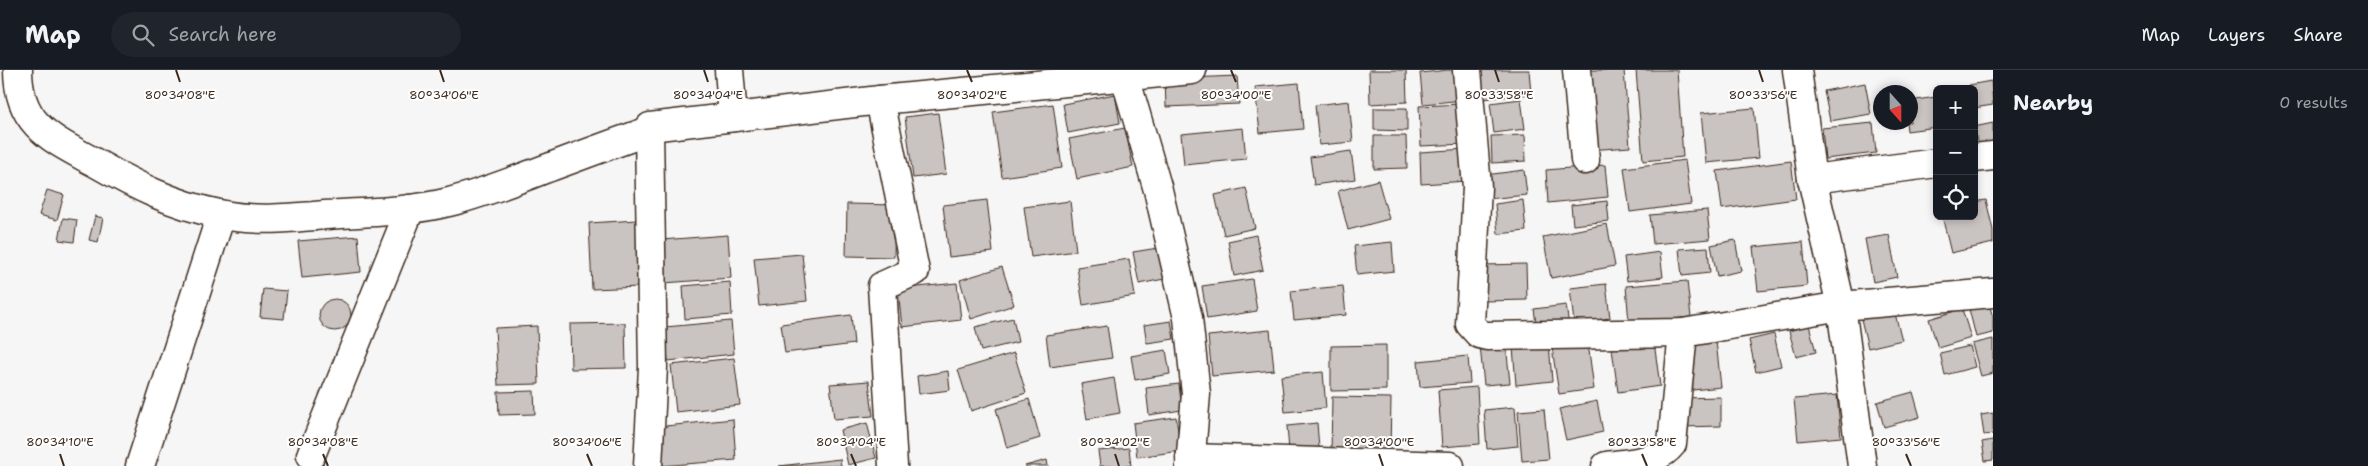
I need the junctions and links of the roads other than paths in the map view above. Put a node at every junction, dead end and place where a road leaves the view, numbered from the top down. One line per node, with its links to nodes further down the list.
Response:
1 (18, 70): 17 (street)
2 (729, 70): 9 (street)
3 (1192, 70): 7 (street)
4 (1467, 70): 20 (street)
5 (1576, 70): 13 (street)
6 (1797, 70): 15 (street)
7 (1124, 73): 8 (street); 22 (street)
8 (880, 100): 9 (street); 25 (street)
9 (733, 117): 10 (street)
10 (649, 131): 16 (street); 24 (street)
11 (1993, 156): 12 (street)
12 (1978, 158)
13 (1585, 160)
14 (1933, 164): 15 (street)
15 (1812, 179): 19 (street)
16 (410, 209): 17 (street); 21 (street)
17 (221, 215): 23 (street)
18 (1993, 293): 19 (street)
19 (1841, 306): 20 (street); 28 (street)
20 (1683, 333): 27 (street)
21 (311, 455)
22 (1190, 462): 26 (street)
23 (140, 466)
24 (648, 466)
25 (893, 466)
26 (1450, 466)
27 (1606, 466)
28 (1862, 466)

